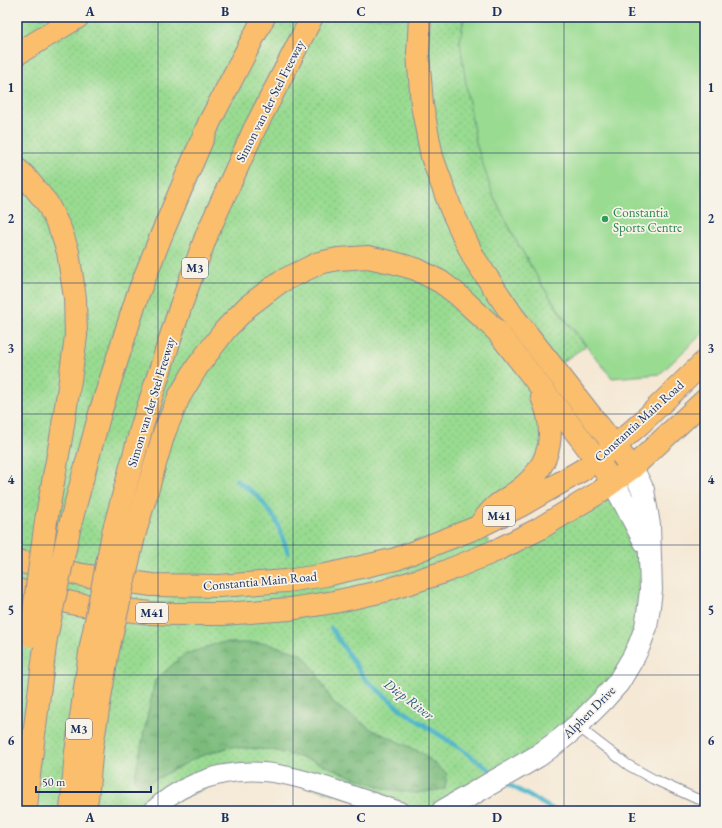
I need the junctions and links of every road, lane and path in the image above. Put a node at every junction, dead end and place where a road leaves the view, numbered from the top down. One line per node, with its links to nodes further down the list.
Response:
1 (78, 17): 5 (main road)
2 (264, 17): 19 (main road, bridge)
3 (312, 17): 15 (main road, Simon van der Stel Freeway / M3)
4 (420, 17): 10 (main road)
5 (17, 54)
6 (17, 169): 19 (main road, bridge)
7 (705, 361): 10 (main road, Constantia Main Road / M41)
8 (535, 380): 11 (main road); 14 (main road); 15 (main road)
9 (705, 400): 12 (main road, M41)
10 (614, 446): 11 (main road, Constantia Main Road / M41); 12 (main road)
11 (596, 460): 13 (main road); 14 (main road, Constantia Main Road / M41)
12 (632, 468): 13 (main road, M41); 16 (street, Alphen Drive)
13 (613, 482): 16 (street, Alphen Drive); 18 (main road, M41)
14 (478, 527): 17 (main road, Constantia Main Road / M41)
15 (123, 535): 20 (main road, bridge)
16 (649, 551): 21 (street, Alphen Drive)
17 (17, 561)
18 (17, 590)
19 (39, 637): 24 (main road)
20 (100, 648): 25 (main road, M3); 26 (main road)
21 (577, 726): 22 (lane); 23 (street, Alphen Drive)
22 (705, 801)
23 (452, 808)
24 (26, 811)
25 (71, 811)
26 (85, 811)
27 (152, 811): 28 (street)
28 (400, 811)

